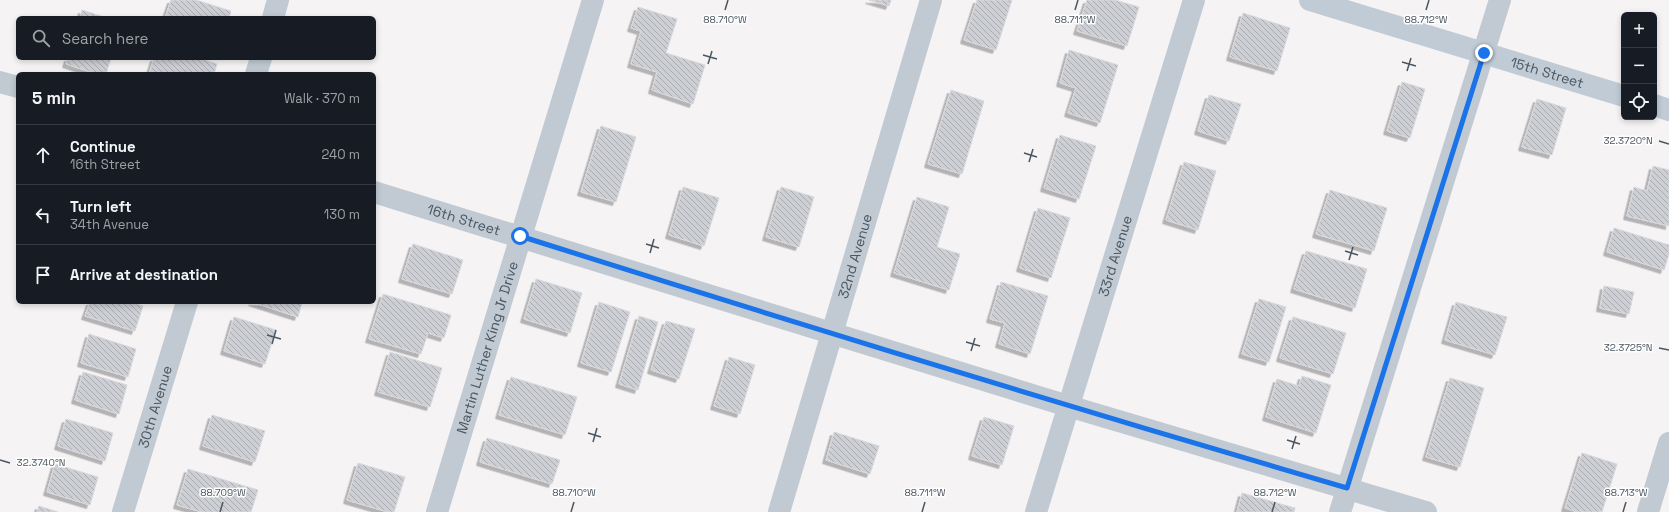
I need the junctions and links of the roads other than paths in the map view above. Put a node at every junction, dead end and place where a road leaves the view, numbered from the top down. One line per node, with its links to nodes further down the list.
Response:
1 (278, 0): 7 (street)
2 (593, 0): 17 (street, Martin Luther King Jr Drive)
3 (931, 0): 19 (street, 32nd Avenue)
4 (1194, 0): 20 (street, 33rd Avenue)
5 (1310, 0): 8 (street, 15th Street)
6 (1500, 0): 8 (street)
7 (274, 16)
8 (1484, 53): 13 (street, 15th Street); 22 (street)
9 (260, 60): 10 (street)
10 (257, 72)
11 (0, 82): 12 (street)
12 (16, 86)
13 (1621, 95)
14 (1657, 106): 15 (street)
15 (1669, 110)
16 (376, 193): 17 (street, 16th Street)
17 (520, 236): 19 (street, 16th Street); 24 (street, Martin Luther King Jr Drive)
18 (186, 304): 23 (street, 30th Avenue)
19 (831, 334): 20 (street, 16th Street); 25 (street, 32nd Avenue)
20 (1068, 406): 22 (street, 16th Street); 26 (street, 33rd Avenue)
21 (1669, 443): 29 (street)
22 (1347, 488): 27 (street); 28 (street, 16th Street)
23 (123, 512)
24 (437, 512)
25 (779, 512)
26 (1036, 512)
27 (1340, 512)
28 (1426, 512)
29 (1648, 512)

